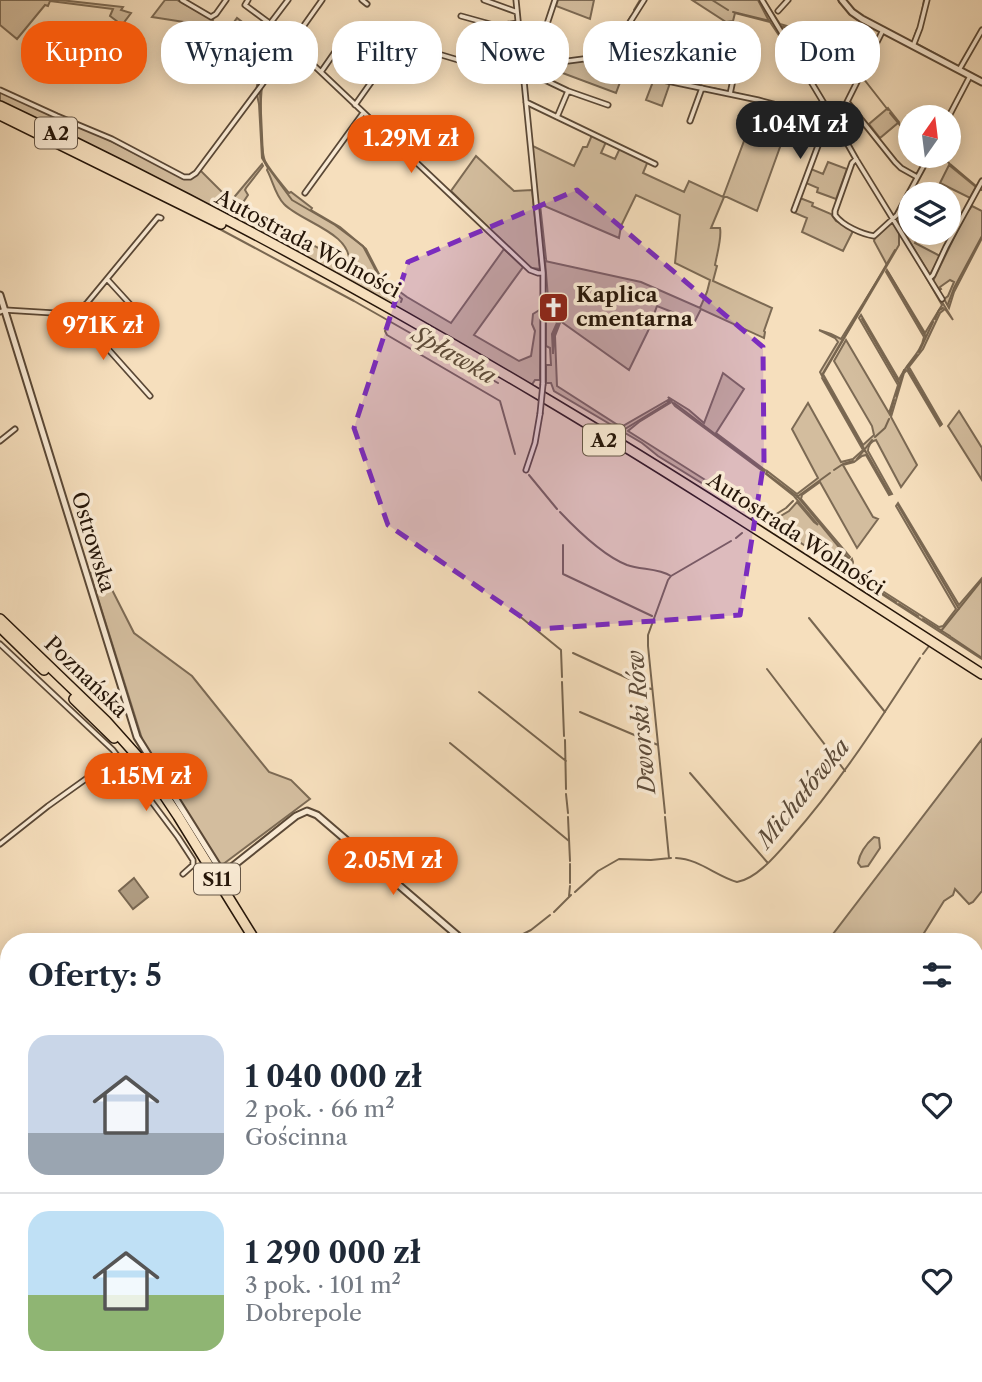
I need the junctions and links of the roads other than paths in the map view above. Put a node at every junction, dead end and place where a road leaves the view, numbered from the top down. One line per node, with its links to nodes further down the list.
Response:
1 (182, 0): 2 (street)
2 (226, 0)
3 (238, 0): 15 (street)
4 (288, 0): 21 (street)
5 (322, 0): 22 (street)
6 (362, 0): 16 (street)
7 (484, 0): 18 (street)
8 (516, 0): 18 (street)
9 (555, 0): 25 (street)
10 (644, 0): 26 (street)
11 (762, 0): 58 (street)
12 (788, 0): 17 (street)
13 (842, 0): 27 (street)
14 (927, 0): 30 (street)
15 (246, 2): 20 (street)
16 (368, 4)
17 (778, 11)
18 (517, 12): 24 (street)
19 (460, 16): 23 (street)
20 (265, 21)
21 (272, 21)
22 (307, 21)
23 (478, 21)
24 (518, 21)
25 (548, 21)
26 (631, 21)
27 (883, 30): 29 (street); 30 (street)
28 (982, 30): 33 (street)
29 (880, 36)
30 (913, 46): 33 (street)
31 (332, 56): 34 (street)
32 (318, 69): 34 (street)
33 (959, 70): 35 (street)
34 (321, 72): 50 (street)
35 (970, 76): 36 (street); 51 (street)
36 (982, 82)
37 (261, 84): 45 (street)
38 (370, 84): 50 (street)
39 (524, 84): 48 (street)
40 (553, 84): 46 (street)
41 (682, 84): 44 (street)
42 (732, 84): 47 (street)
43 (856, 84): 49 (street)
44 (702, 88): 47 (street); 59 (street)
45 (0, 90)
46 (568, 91): 53 (street); 56 (street)
47 (730, 94): 57 (street)
48 (526, 102): 56 (street); 69 (street)
49 (848, 102): 58 (street); 63 (street)
50 (355, 105): 54 (street)
51 (955, 105)
52 (0, 106): 83 (highway, Autostrada Wolności / A2)
53 (608, 106)
54 (364, 113): 65 (street); 69 (street)
55 (0, 116): 83 (highway, Autostrada Wolności / A2)
56 (557, 117): 61 (street)
57 (828, 119): 58 (street); 66 (street)
58 (834, 120): 60 (street)
59 (690, 121)
60 (856, 159): 68 (street); 68 (street)
61 (654, 164)
62 (923, 168): 63 (street)
63 (918, 177): 68 (street)
64 (982, 181): 70 (street)
65 (305, 193)
66 (794, 210)
67 (161, 218): 71 (street)
68 (893, 219): 70 (street)
69 (543, 273): 80 (street, bridge)
70 (930, 278): 73 (street)
71 (107, 279): 75 (street); 76 (street)
72 (0, 295): 74 (street, Ostrowska)
73 (942, 299)
74 (2, 311): 75 (street); 97 (street, Ostrowska)
75 (75, 312): 77 (street)
76 (149, 325)
77 (150, 396)
78 (15, 429): 79 (street)
79 (0, 441)
80 (526, 471)
81 (0, 619): 88 (highway, Poznańska / S11)
82 (0, 627): 95 (highway, Poznańska / S11)
83 (927, 641): 85 (highway, Autostrada Wolności / A2)
84 (0, 643): 92 (street)
85 (944, 653): 86 (highway, Autostrada Wolności / A2); 87 (highway, Autostrada Wolności / A2)
86 (982, 674)
87 (982, 680)
88 (72, 689): 89 (highway); 91 (highway, Poznańska / S11)
89 (86, 696)
90 (126, 735): 91 (highway)
91 (131, 748): 96 (highway, Poznańska / S11)
92 (118, 756): 93 (street); 94 (street)
93 (0, 844)
94 (183, 873)
95 (244, 933)
96 (250, 933)
97 (455, 933)

